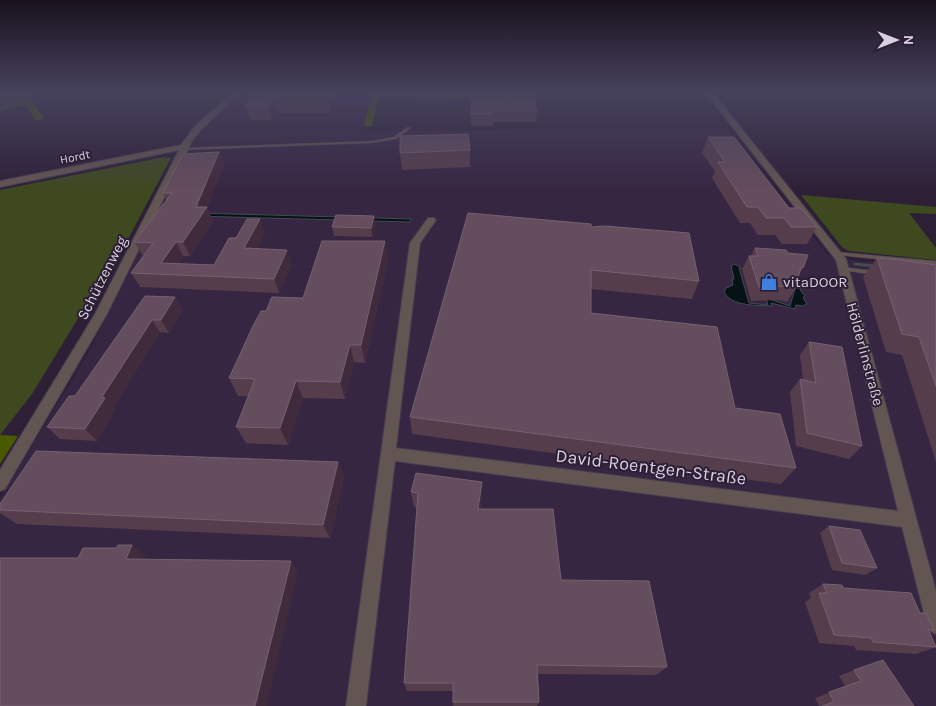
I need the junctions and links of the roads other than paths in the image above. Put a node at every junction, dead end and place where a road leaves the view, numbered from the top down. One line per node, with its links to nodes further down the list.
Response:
1 (200, 126): 4 (street, Schützenweg)
2 (735, 126): 7 (street, Hölderlinstraße)
3 (409, 128): 4 (lane)
4 (183, 148): 5 (street, Hordt); 12 (street, Schützenweg)
5 (0, 184)
6 (431, 220): 11 (street)
7 (838, 254): 8 (lane); 9 (street, Hölderlinstraße)
8 (936, 263)
9 (843, 270): 10 (lane); 13 (street, Hölderlinstraße)
10 (878, 273)
11 (389, 454): 13 (street, David-Roentgen-Straße); 15 (street)
12 (0, 484)
13 (908, 520): 14 (street, Hölderlinstraße)
14 (936, 625)
15 (356, 706)

